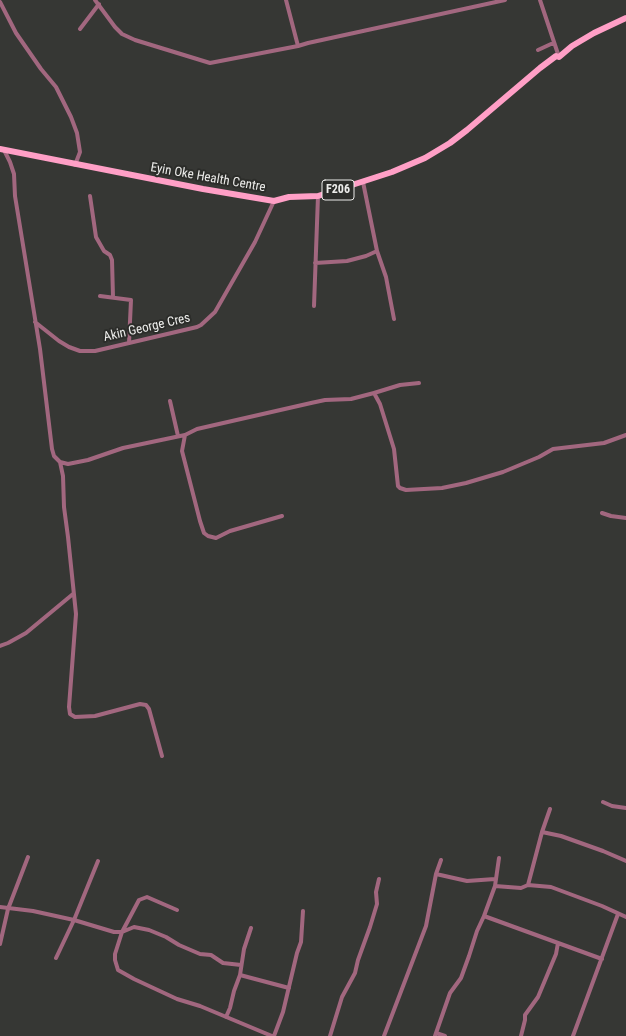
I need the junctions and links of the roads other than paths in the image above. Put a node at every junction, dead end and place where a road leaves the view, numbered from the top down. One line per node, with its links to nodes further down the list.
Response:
1 (95, 0): 6 (street)
2 (286, 0): 10 (street)
3 (505, 0): 10 (street)
4 (540, 0): 9 (street)
5 (0, 2): 14 (street)
6 (99, 4): 8 (street); 10 (street)
7 (626, 18): 12 (main road, Eyin Oke Health Centre / F206)
8 (80, 29)
9 (554, 44): 11 (street); 12 (street)
10 (298, 46)
11 (538, 50)
12 (559, 57): 15 (main road, Eyin Oke Health Centre / F206)
13 (2, 149): 14 (main road, Eyin Oke Health Centre / F206); 25 (street)
14 (75, 164): 18 (main road, Eyin Oke Health Centre / F206)
15 (363, 182): 17 (main road, Eyin Oke Health Centre / F206); 19 (street)
16 (90, 196): 22 (street)
17 (318, 196): 18 (main road, Eyin Oke Health Centre / F206); 20 (street)
18 (274, 201): 26 (street, Akin George Cres)
19 (377, 251): 20 (street); 24 (street)
20 (315, 263): 23 (street)
21 (100, 296): 22 (street)
22 (113, 297): 26 (street)
23 (314, 306)
24 (394, 319)
25 (35, 321): 26 (street, Akin George Cres); 33 (street)
26 (129, 342)
27 (419, 383): 28 (street)
28 (374, 393): 30 (street); 31 (street)
29 (170, 401): 32 (street)
30 (185, 435): 32 (street); 35 (street)
31 (626, 435)
32 (178, 436): 33 (street)
33 (60, 462): 37 (street)
34 (602, 513): 36 (street)
35 (282, 516)
36 (626, 518)
37 (73, 594): 38 (street); 39 (street)
38 (0, 646)
39 (162, 756)
40 (603, 802): 41 (street)
41 (626, 808)
42 (550, 809): 43 (street)
43 (542, 832): 48 (street); 52 (street)
44 (28, 857): 55 (street)
45 (499, 858): 51 (street)
46 (441, 860): 49 (street)
47 (98, 861): 61 (street)
48 (626, 861)
49 (436, 874): 51 (street); 75 (street)
50 (379, 879): 74 (street)
51 (495, 879): 53 (street)
52 (528, 885): 53 (street); 58 (street)
53 (494, 886): 59 (street)
54 (0, 907): 55 (street)
55 (8, 909): 61 (street); 65 (street)
56 (177, 910): 63 (street)
57 (303, 911): 70 (street)
58 (618, 914): 60 (street); 67 (street)
59 (484, 916): 64 (street); 72 (street)
60 (626, 917)
61 (74, 920): 63 (street); 66 (street)
62 (251, 928): 68 (street)
63 (122, 932): 68 (street); 71 (street)
64 (558, 943): 67 (street); 77 (street)
65 (0, 944)
66 (56, 958)
67 (602, 959): 78 (street)
68 (241, 965): 69 (street)
69 (240, 975): 70 (street); 71 (street)
70 (289, 988): 73 (street)
71 (226, 1017): 73 (street)
72 (436, 1035): 76 (street)
73 (273, 1036)
74 (330, 1036)
75 (384, 1036)
76 (445, 1036)
77 (521, 1036)
78 (573, 1036)

